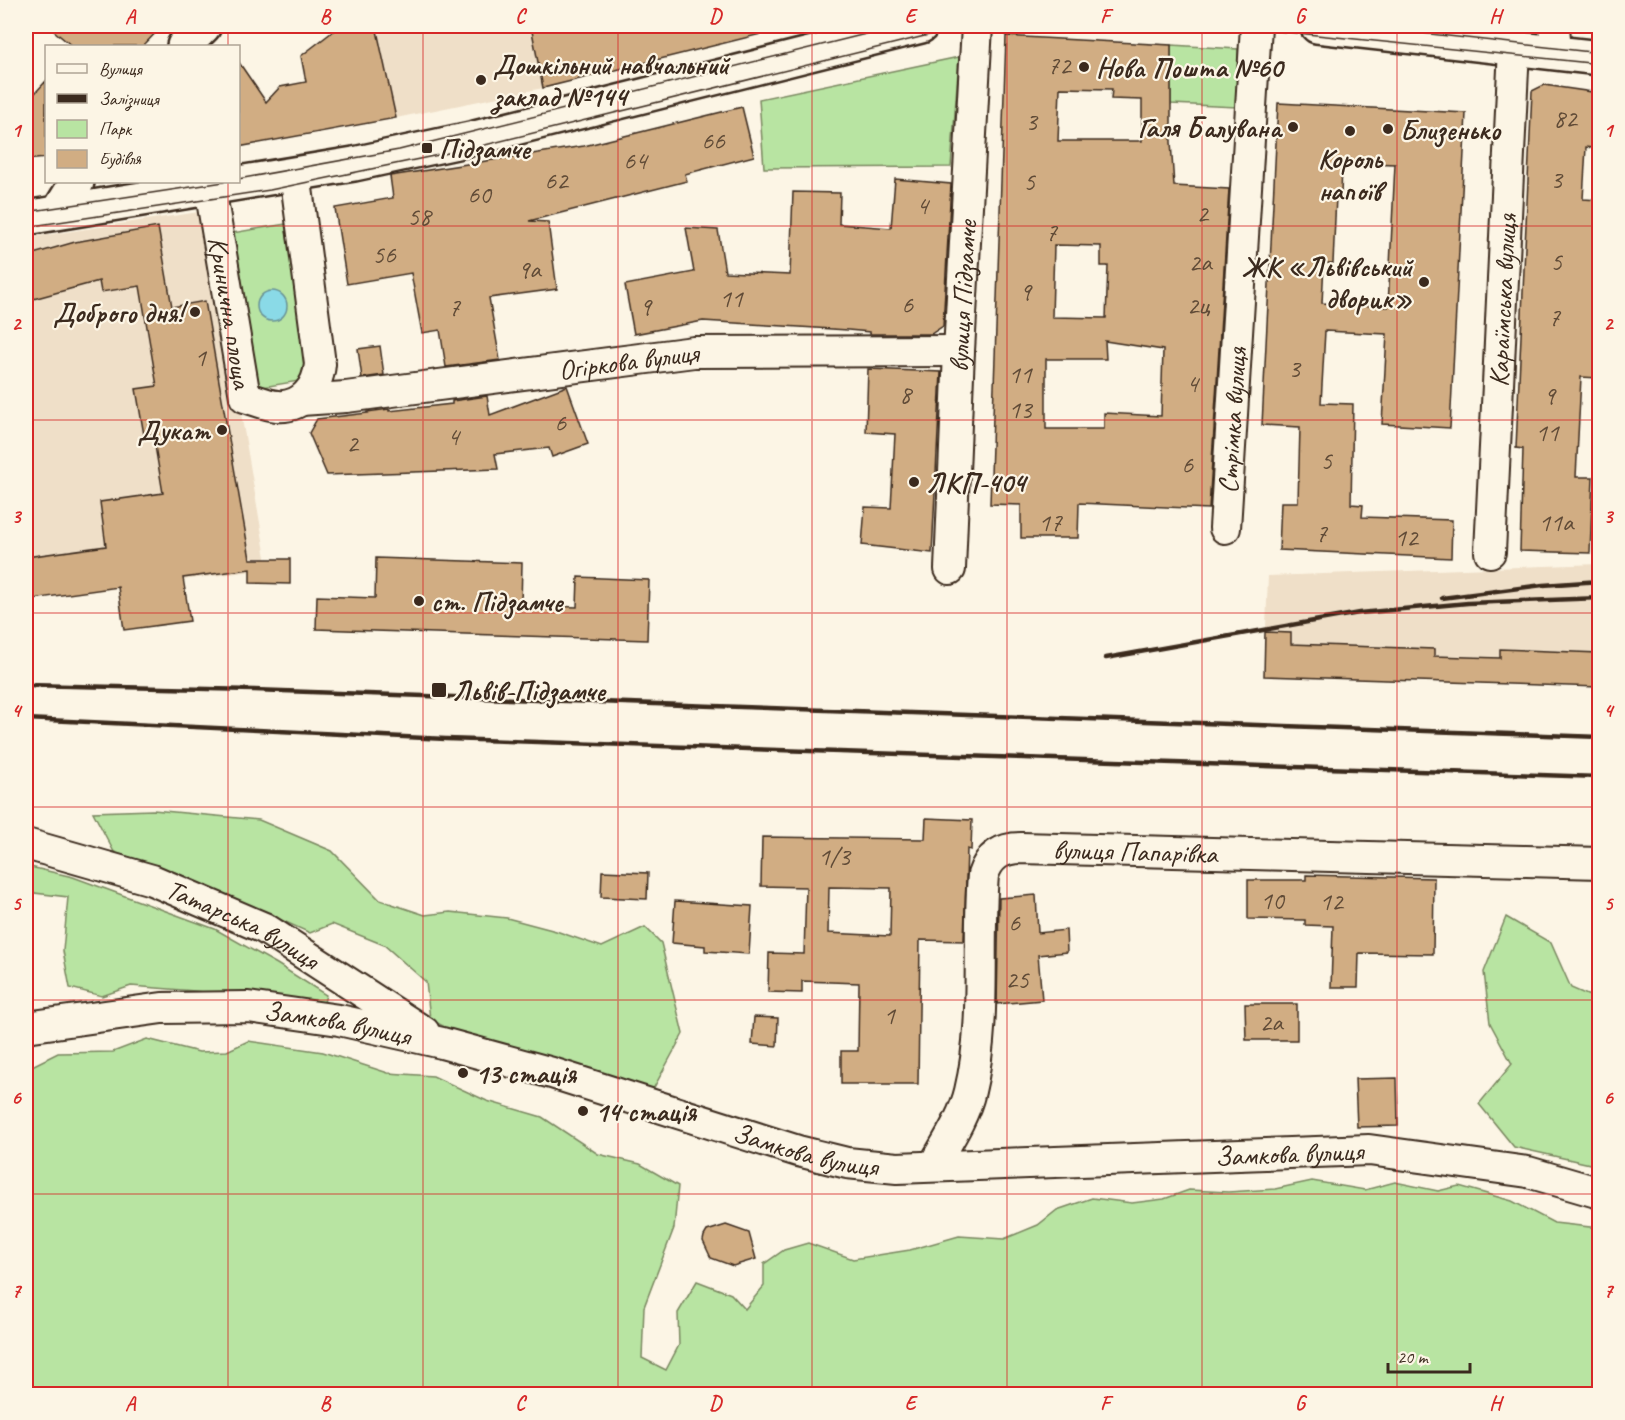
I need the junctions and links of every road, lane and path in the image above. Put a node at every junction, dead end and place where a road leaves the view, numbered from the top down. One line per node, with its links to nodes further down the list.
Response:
1 (204, 26): 7 (main road)
2 (921, 26): 10 (main road)
3 (977, 26): 15 (street, вулиця Підзамче)
4 (1256, 26): 17 (street, Стрімка вулиця)
5 (1317, 26): 8 (main road)
6 (1555, 39): 8 (main road); 9 (main road)
7 (185, 45)
8 (1514, 48): 18 (street, Караїмська вулиця)
9 (1599, 58)
10 (295, 174): 12 (main road); 16 (street, Кринична площа)
11 (76, 183): 13 (main road)
12 (210, 188): 13 (main road); 16 (street, Кринична площа)
13 (59, 212): 14 (main road)
14 (26, 218)
15 (959, 351): 16 (street, Огіркова вулиця); 19 (street, вулиця Підзамче)
16 (301, 400)
17 (1225, 528)
18 (1490, 552)
19 (950, 569)
20 (26, 844): 23 (street, Татарська вулиця)
21 (1599, 862): 24 (street, вулиця Папарівка)
22 (26, 1027): 23 (street, Замкова вулиця)
23 (442, 1043): 24 (street, Замкова вулиця)
24 (934, 1165): 25 (street, Замкова вулиця)
25 (1599, 1193)

